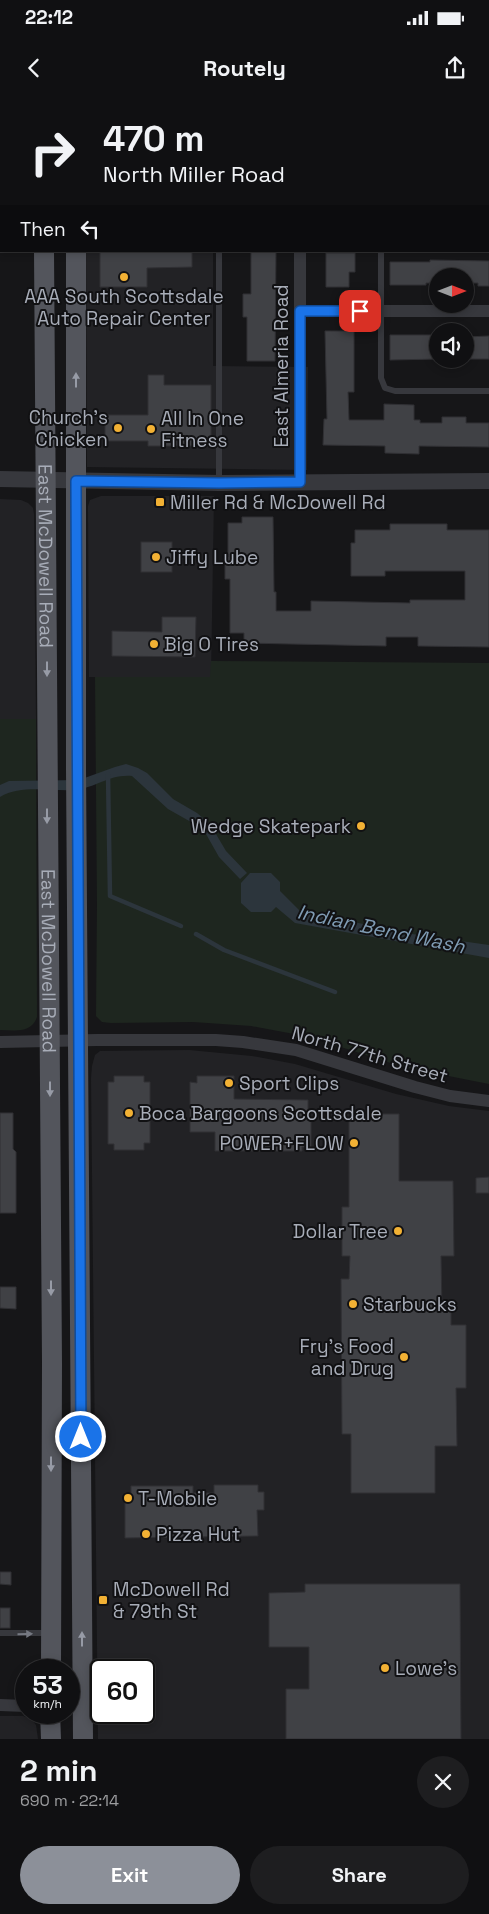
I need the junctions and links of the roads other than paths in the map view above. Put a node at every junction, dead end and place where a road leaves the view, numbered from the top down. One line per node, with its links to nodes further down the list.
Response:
1 (44, 252): 11 (main road, East McDowell Road)
2 (76, 252): 12 (main road, East McDowell Road, one-way to 2)
3 (219, 252): 15 (lane)
4 (300, 252): 8 (street, East Almeria Road)
5 (381, 252): 6 (lane)
6 (380, 310): 7 (street); 8 (street); 9 (lane)
7 (489, 310)
8 (300, 311): 14 (street, East Almeria Road)
9 (489, 391)
10 (0, 479): 11 (street)
11 (46, 481): 12 (street); 16 (main road, East McDowell Road, one-way to 16)
12 (76, 481): 15 (street); 17 (main road, East McDowell Road)
13 (489, 481): 14 (street)
14 (300, 482): 15 (street)
15 (219, 483)
16 (50, 1040): 17 (street, North 77th Street); 18 (street, North 77th Street); 21 (main road, East McDowell Road, one-way to 21)
17 (78, 1040): 19 (street, North 77th Street); 23 (main road, East McDowell Road, one-way to 17)
18 (0, 1042)
19 (489, 1101)
20 (0, 1633): 21 (lane, one-way to 21)
21 (51, 1633): 22 (main road, East McDowell Road)
22 (51, 1659)
23 (76, 1659)
24 (0, 1705): 25 (street)
25 (15, 1706)
26 (50, 1724): 28 (main road)
27 (80, 1724): 29 (main road, East McDowell Road)
28 (50, 1739)
29 (83, 1739)

